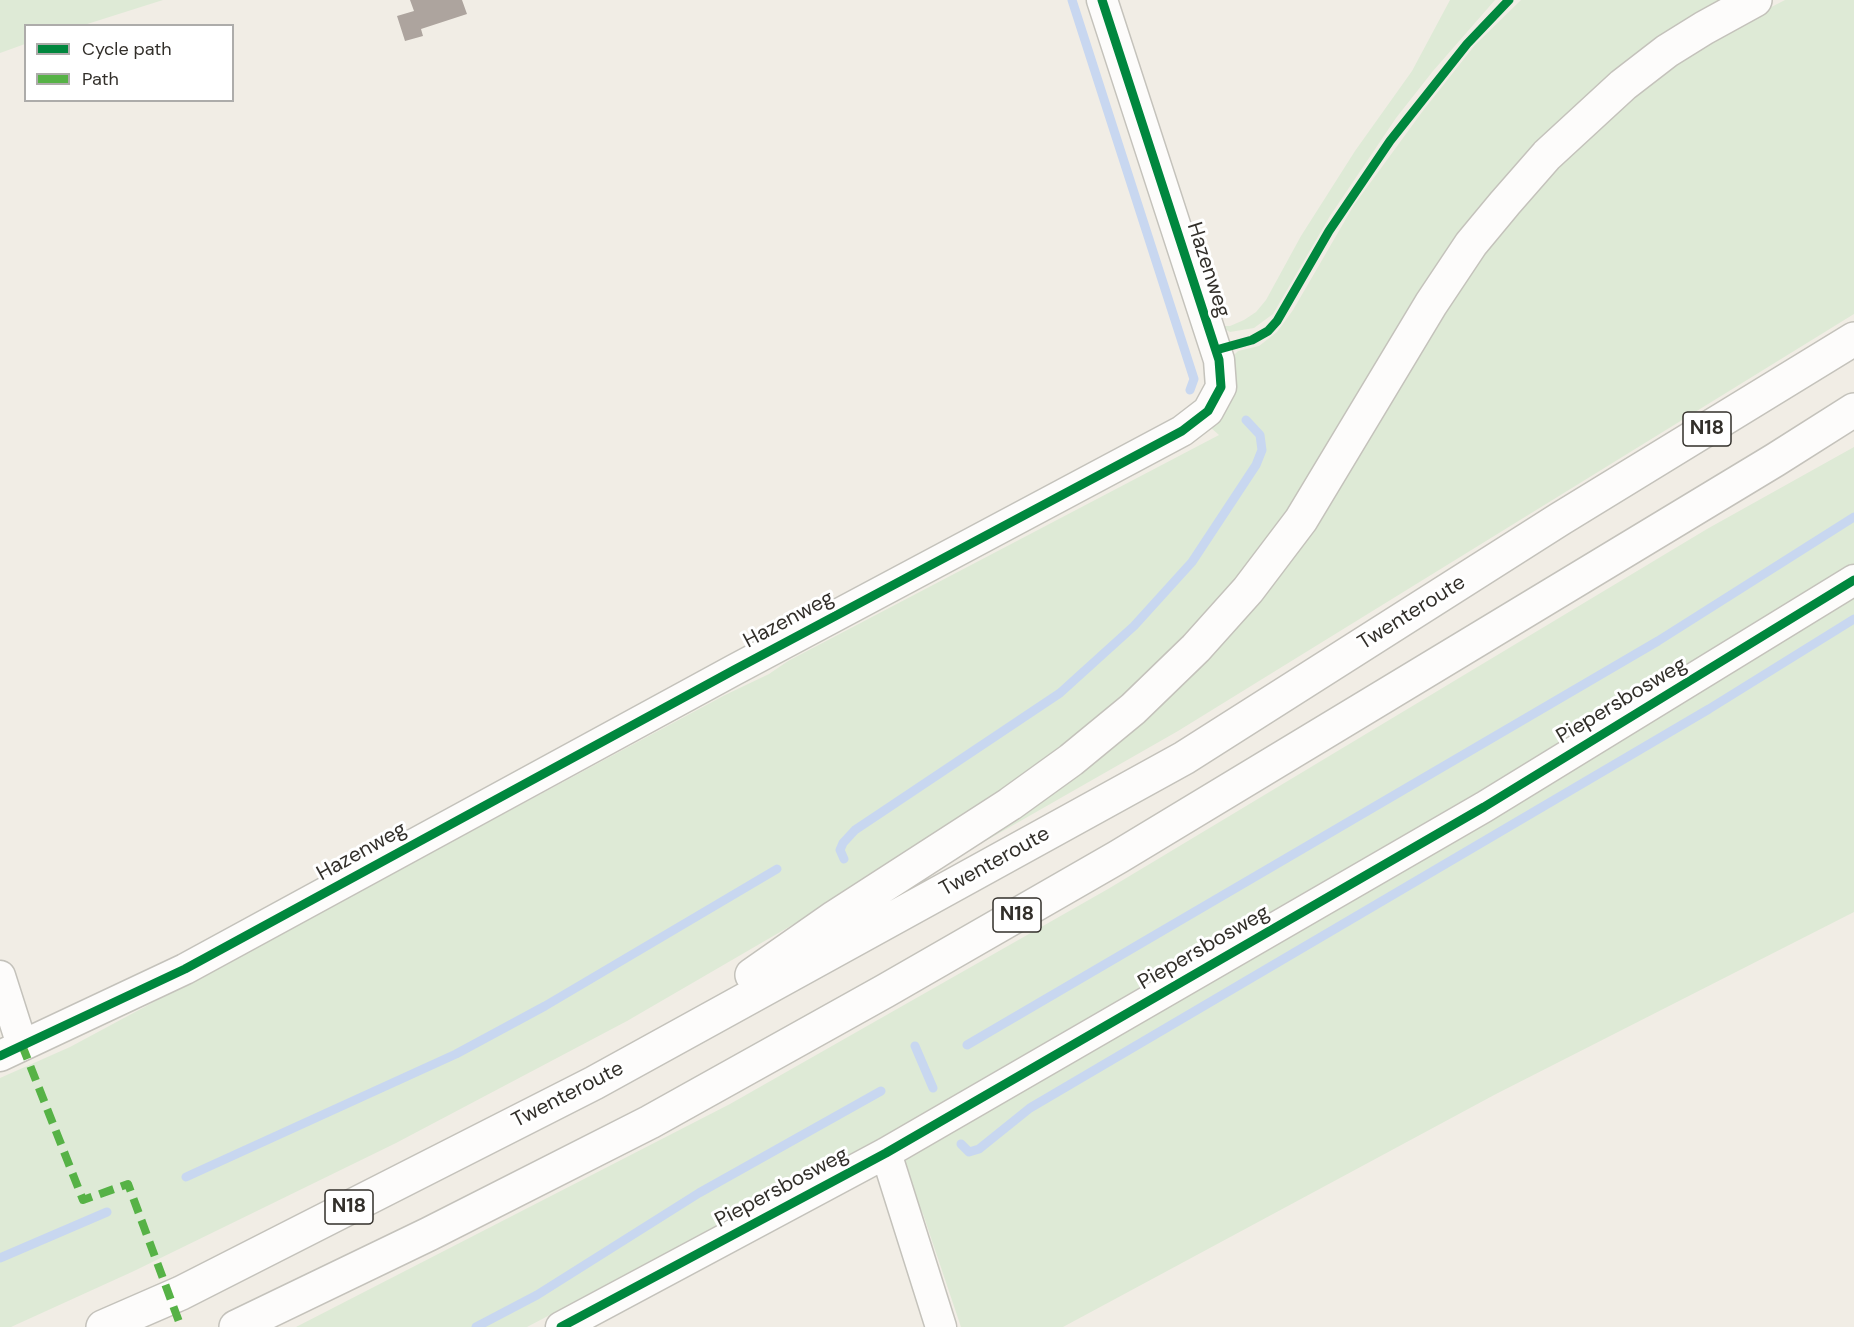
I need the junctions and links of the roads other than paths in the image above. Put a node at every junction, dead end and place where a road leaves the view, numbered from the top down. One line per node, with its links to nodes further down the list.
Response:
1 (1102, 0): 7 (street, Hazenweg)
2 (1755, 0): 8 (highway, N18)
3 (1854, 339): 8 (highway, Twenteroute / N18)
4 (1854, 410): 11 (highway, N18)
5 (1854, 580): 9 (street, Piepersbosweg)
6 (0, 976): 7 (street)
7 (11, 1051)
8 (594, 1083): 10 (highway, Twenteroute / N18)
9 (886, 1152): 12 (street, Piepersbosweg); 13 (street)
10 (103, 1327)
11 (236, 1327)
12 (561, 1327)
13 (941, 1327)

